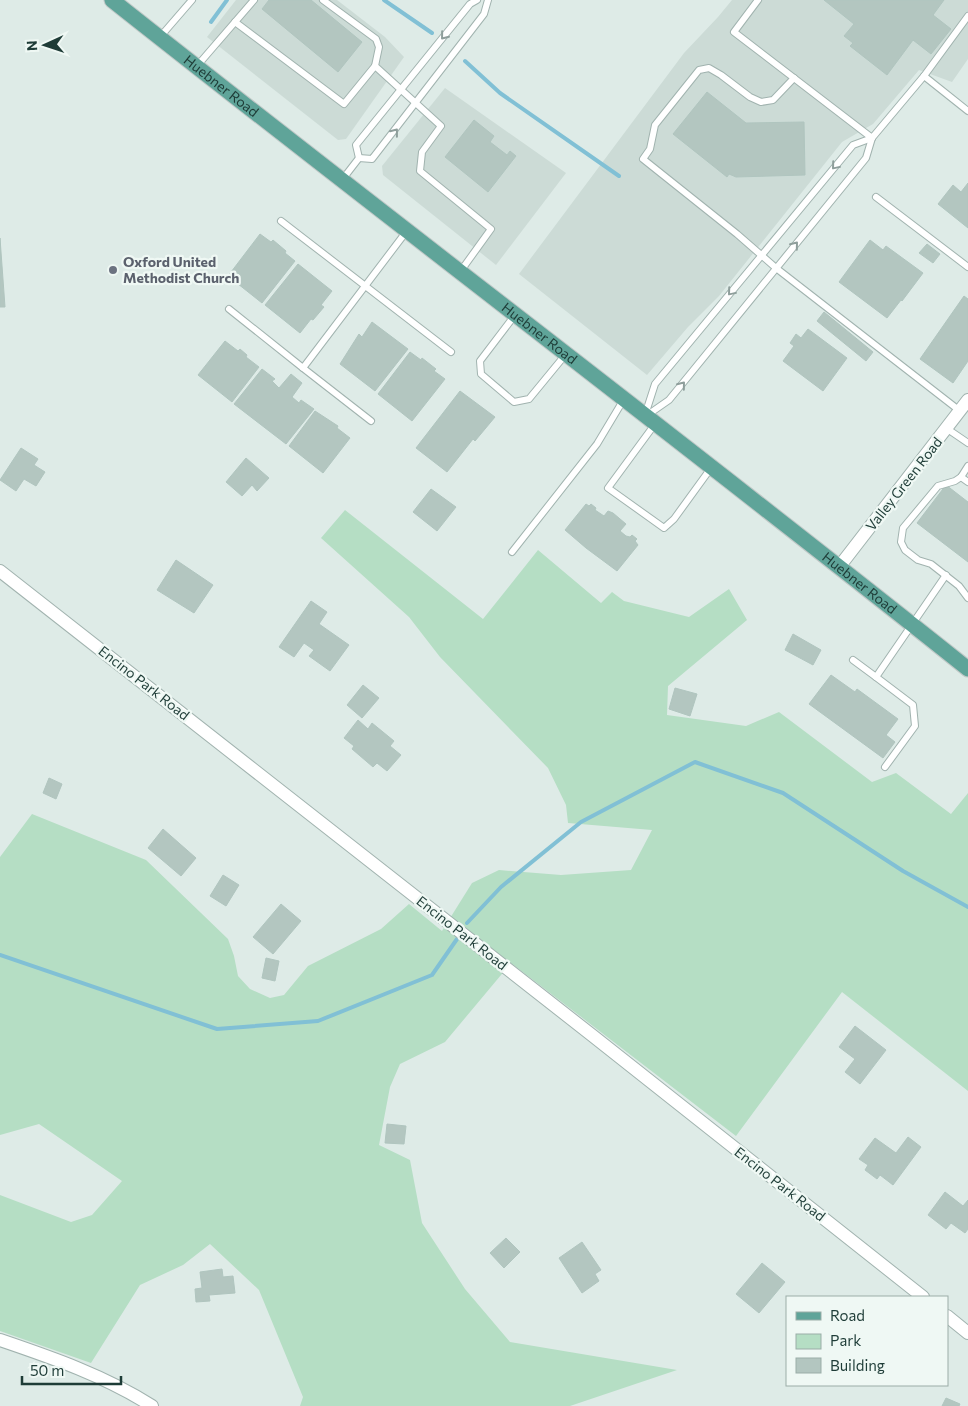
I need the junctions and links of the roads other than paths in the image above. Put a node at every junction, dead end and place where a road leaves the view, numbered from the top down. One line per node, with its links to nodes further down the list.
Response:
1 (112, 0): 10 (main road, Huebner Road)
2 (192, 0): 10 (lane)
3 (254, 0): 9 (lane)
4 (323, 0): 11 (lane)
5 (477, 0): 15 (lane, one-way to 15)
6 (488, 0): 16 (lane)
7 (758, 0): 14 (lane)
8 (968, 16): 13 (lane)
9 (235, 22): 11 (lane); 12 (lane)
10 (160, 38): 12 (main road, Huebner Road)
11 (376, 66): 15 (lane)
12 (196, 67): 20 (main road, Huebner Road)
13 (924, 76): 17 (lane); 18 (lane)
14 (794, 78): 18 (lane); 24 (lane)
15 (401, 89): 16 (lane); 19 (lane)
16 (417, 104): 19 (lane, one-way to 16); 27 (lane)
17 (968, 111)
18 (872, 138): 24 (lane, one-way to 24); 26 (lane, one-way to 18)
19 (359, 158): 20 (lane)
20 (342, 180): 23 (main road, Huebner Road)
21 (876, 197): 25 (lane)
22 (281, 221): 28 (lane)
23 (406, 232): 27 (main road, Huebner Road); 28 (lane)
24 (762, 255): 26 (lane); 37 (lane, one-way to 37)
25 (968, 267)
26 (776, 268): 36 (lane); 37 (lane, one-way to 26)
27 (460, 272): 30 (main road, Huebner Road)
28 (366, 287): 31 (lane); 33 (lane)
29 (228, 309): 33 (lane)
30 (515, 315): 32 (main road, Huebner Road); 32 (lane)
31 (451, 352)
32 (566, 354): 34 (main road, Huebner Road)
33 (303, 368): 38 (lane)
34 (624, 399): 37 (main road, Huebner Road); 45 (lane)
35 (968, 400): 36 (street, Valley Green Road)
36 (960, 411): 39 (street, Valley Green Road)
37 (650, 420): 42 (main road, Huebner Road); 42 (lane)
38 (371, 421)
39 (946, 428): 40 (lane); 46 (street, Valley Green Road)
40 (968, 443)
41 (968, 466): 43 (lane)
42 (711, 468): 46 (main road, Huebner Road)
43 (961, 476): 44 (lane); 48 (lane)
44 (968, 482)
45 (512, 552)
46 (839, 567): 50 (main road, Huebner Road)
47 (0, 571): 55 (street, Encino Park Road)
48 (946, 575): 49 (lane); 50 (lane)
49 (968, 598)
50 (912, 624): 52 (main road, Huebner Road); 53 (lane)
51 (853, 660): 53 (lane)
52 (968, 669)
53 (876, 677): 54 (lane)
54 (885, 767)
55 (922, 1296)
56 (948, 1317): 57 (street)
57 (968, 1333)
58 (0, 1340): 59 (street)
59 (152, 1406)

